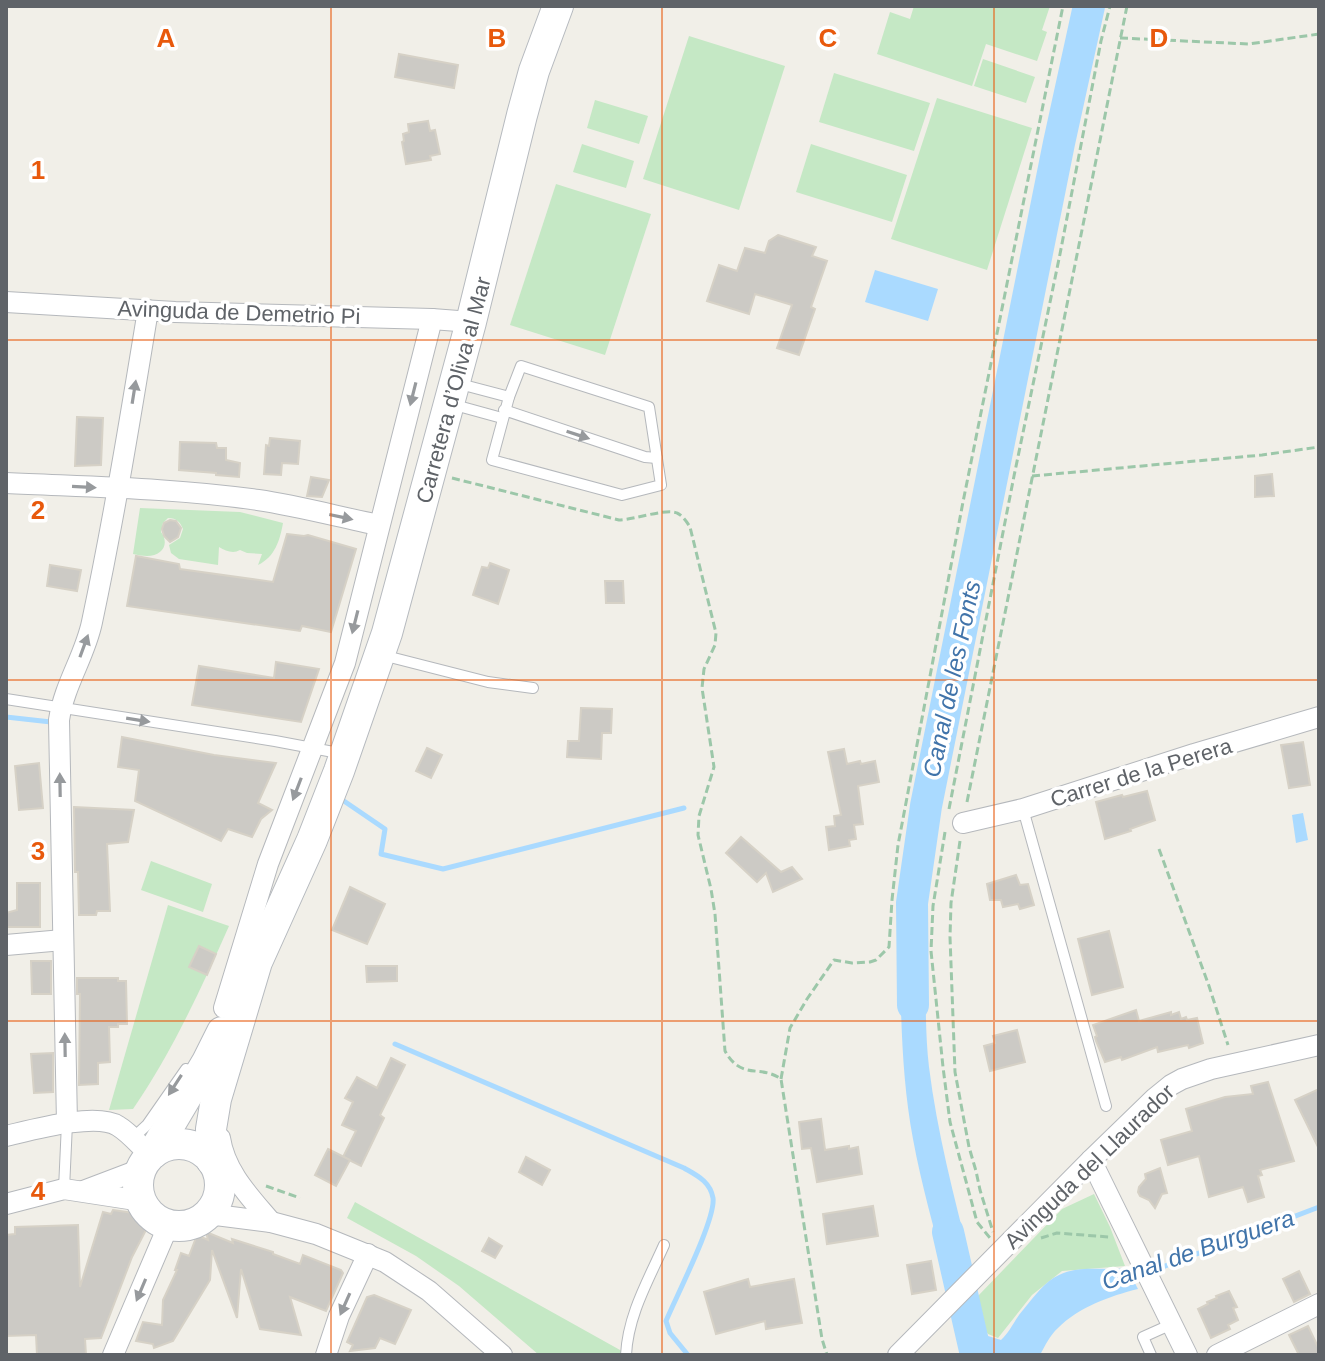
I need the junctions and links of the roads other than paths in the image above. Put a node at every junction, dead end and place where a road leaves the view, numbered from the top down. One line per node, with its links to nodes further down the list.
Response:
1 (558, 6): 5 (street, Carretera d’Oliva al Mar)
2 (6, 302): 3 (street, Avinguda de Demetrio Pi)
3 (148, 310): 4 (street, Avinguda de Demetrio Pi); 11 (street, one-way to 3)
4 (432, 319): 5 (street, Avinguda de Demetrio Pi); 12 (street, one-way to 12)
5 (471, 322): 6 (street, Carretera d’Oliva al Mar)
6 (452, 393): 7 (lane); 8 (lane); 13 (street, Carretera d’Oliva al Mar)
7 (509, 397): 8 (lane); 9 (lane)
8 (503, 414): 9 (lane, one-way to 9); 9 (lane)
9 (657, 458)
10 (6, 483): 11 (street, one-way to 11)
11 (119, 489): 12 (street, one-way to 12); 17 (street, one-way to 11)
12 (379, 525): 14 (street, one-way to 14)
13 (378, 662): 14 (lane); 15 (lane); 20 (street, Carretera d’Oliva al Mar)
14 (345, 663): 19 (street)
15 (533, 688)
16 (6, 699): 17 (lane)
17 (60, 714): 19 (lane, one-way to 19); 23 (street, one-way to 17)
18 (1319, 717): 21 (street, Carrer de la Perera)
19 (313, 748): 20 (lane); 26 (street, one-way to 26)
20 (342, 763): 25 (street, Carretera d’Oliva al Mar)
21 (1023, 809): 22 (street, Carrer de la Perera); 30 (lane)
22 (963, 823)
23 (63, 940): 24 (street); 31 (street, one-way to 23)
24 (6, 945)
25 (253, 968): 26 (lane); 27 (street); 33 (street)
26 (222, 1010)
27 (234, 1040): 33 (street); 35 (street); 40 (street)
28 (1319, 1045): 34 (street, Avinguda del Llaurador)
29 (191, 1062): 33 (lane, one-way to 33)
30 (1106, 1106)
31 (67, 1123): 32 (street); 33 (street); 36 (lane)
32 (6, 1136)
33 (151, 1152): 35 (street); 36 (street); 37 (street)
34 (1091, 1160): 45 (street); 50 (street, Avinguda del Llaurador)
35 (216, 1172): 39 (street); 40 (street)
36 (72, 1191): 37 (street); 38 (street)
37 (142, 1201): 41 (street)
38 (6, 1204)
39 (208, 1214): 40 (street); 41 (street)
40 (271, 1222): 43 (street)
41 (169, 1224): 46 (street, one-way to 46)
42 (664, 1245): 49 (lane)
43 (368, 1254): 47 (street, one-way to 47); 48 (street)
44 (1319, 1304): 53 (street)
45 (1172, 1324): 51 (lane); 52 (street)
46 (113, 1355)
47 (326, 1355)
48 (502, 1355)
49 (626, 1355)
50 (898, 1355)
51 (1151, 1355)
52 (1187, 1355)
53 (1217, 1355)

